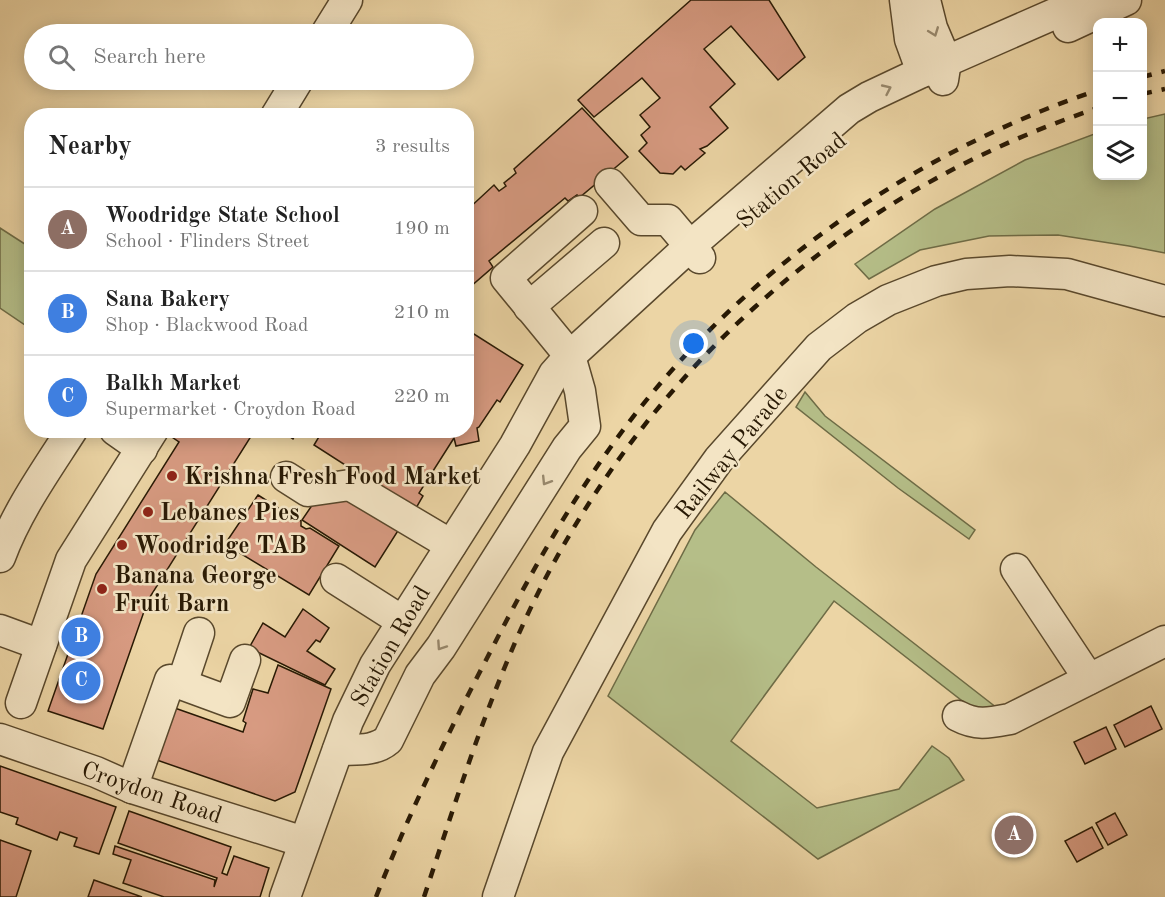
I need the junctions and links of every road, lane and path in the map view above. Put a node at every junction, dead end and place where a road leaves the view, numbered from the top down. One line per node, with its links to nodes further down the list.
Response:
1 (347, 0): 6 (street)
2 (904, 0): 7 (street)
3 (925, 0): 7 (street, one-way to 7)
4 (1086, 0): 7 (street, Station Road)
5 (1126, 0): 7 (street, Station Road)
6 (332, 24)
7 (937, 73): 13 (street, Station Road)
8 (292, 90): 9 (street)
9 (281, 108)
10 (610, 184): 13 (street)
11 (582, 211): 15 (street)
12 (604, 243): 15 (street)
13 (705, 243): 16 (street, Station Road)
14 (1165, 301): 41 (street, Railway Parade)
15 (529, 307): 16 (street)
16 (573, 364): 17 (street); 20 (street, Station Road)
17 (580, 433): 20 (street); 37 (street, one-way to 37)
18 (67, 438): 23 (street)
19 (147, 440): 30 (street)
20 (513, 447): 22 (street, Station Road)
21 (286, 477): 22 (street)
22 (451, 545): 26 (street, Station Road)
23 (0, 557)
24 (1017, 568): 32 (street)
25 (336, 579): 26 (street)
26 (402, 621): 37 (street, Station Road)
27 (0, 630): 30 (street)
28 (199, 633): 33 (street)
29 (1165, 641): 32 (street)
30 (41, 645): 34 (street)
31 (245, 660): 33 (street)
32 (1089, 679): 35 (street)
33 (182, 684): 38 (street)
34 (21, 703)
35 (958, 716)
36 (0, 739): 38 (street, Croydon Road)
37 (338, 750): 39 (street, Station Road)
38 (132, 788): 39 (street, Croydon Road)
39 (304, 842): 40 (street, Station Road)
40 (285, 897)
41 (498, 897)

